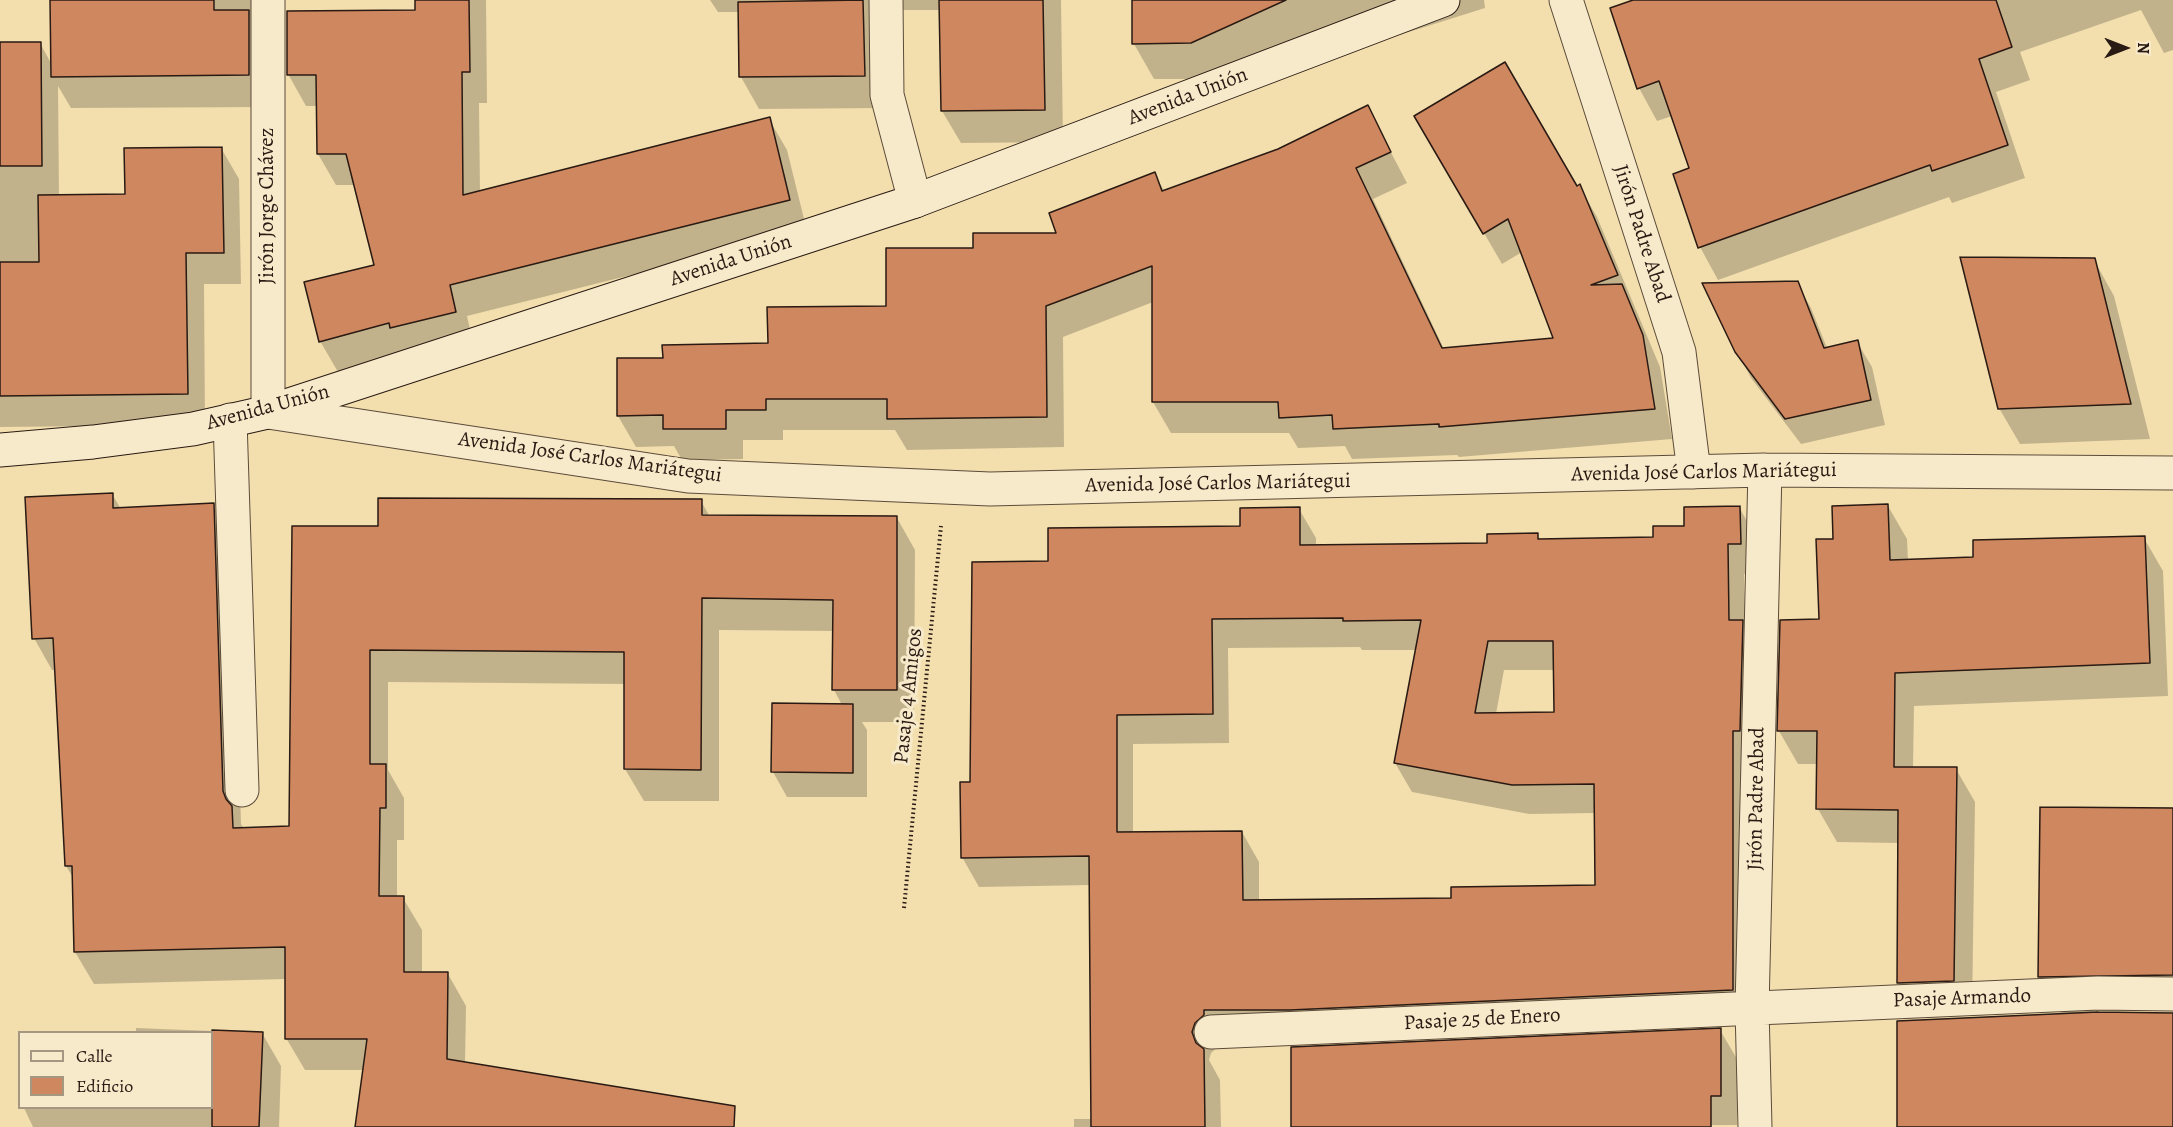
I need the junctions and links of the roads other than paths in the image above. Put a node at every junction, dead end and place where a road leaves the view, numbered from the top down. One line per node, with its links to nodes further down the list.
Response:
1 (268, 0): 6 (street, Jirón Jorge Chávez)
2 (886, 0): 5 (street)
3 (1443, 0): 5 (street, Avenida Unión)
4 (1566, 0): 10 (street, Jirón Padre Abad)
5 (915, 201): 6 (street, Avenida Unión)
6 (268, 412): 7 (street, Avenida Unión); 10 (street, Avenida José Carlos Mariátegui)
7 (230, 420): 8 (street, Avenida Unión); 12 (street)
8 (0, 450)
9 (1765, 470): 10 (street, Avenida José Carlos Mariátegui); 11 (street, Avenida José Carlos Mariátegui); 14 (street, Jirón Padre Abad)
10 (1694, 472)
11 (2173, 473)
12 (242, 790)
13 (2173, 994): 14 (street, Pasaje Armando)
14 (1752, 1008): 15 (street, Pasaje 25 de Enero); 16 (street, Jirón Padre Abad)
15 (1211, 1032)
16 (1755, 1127)

